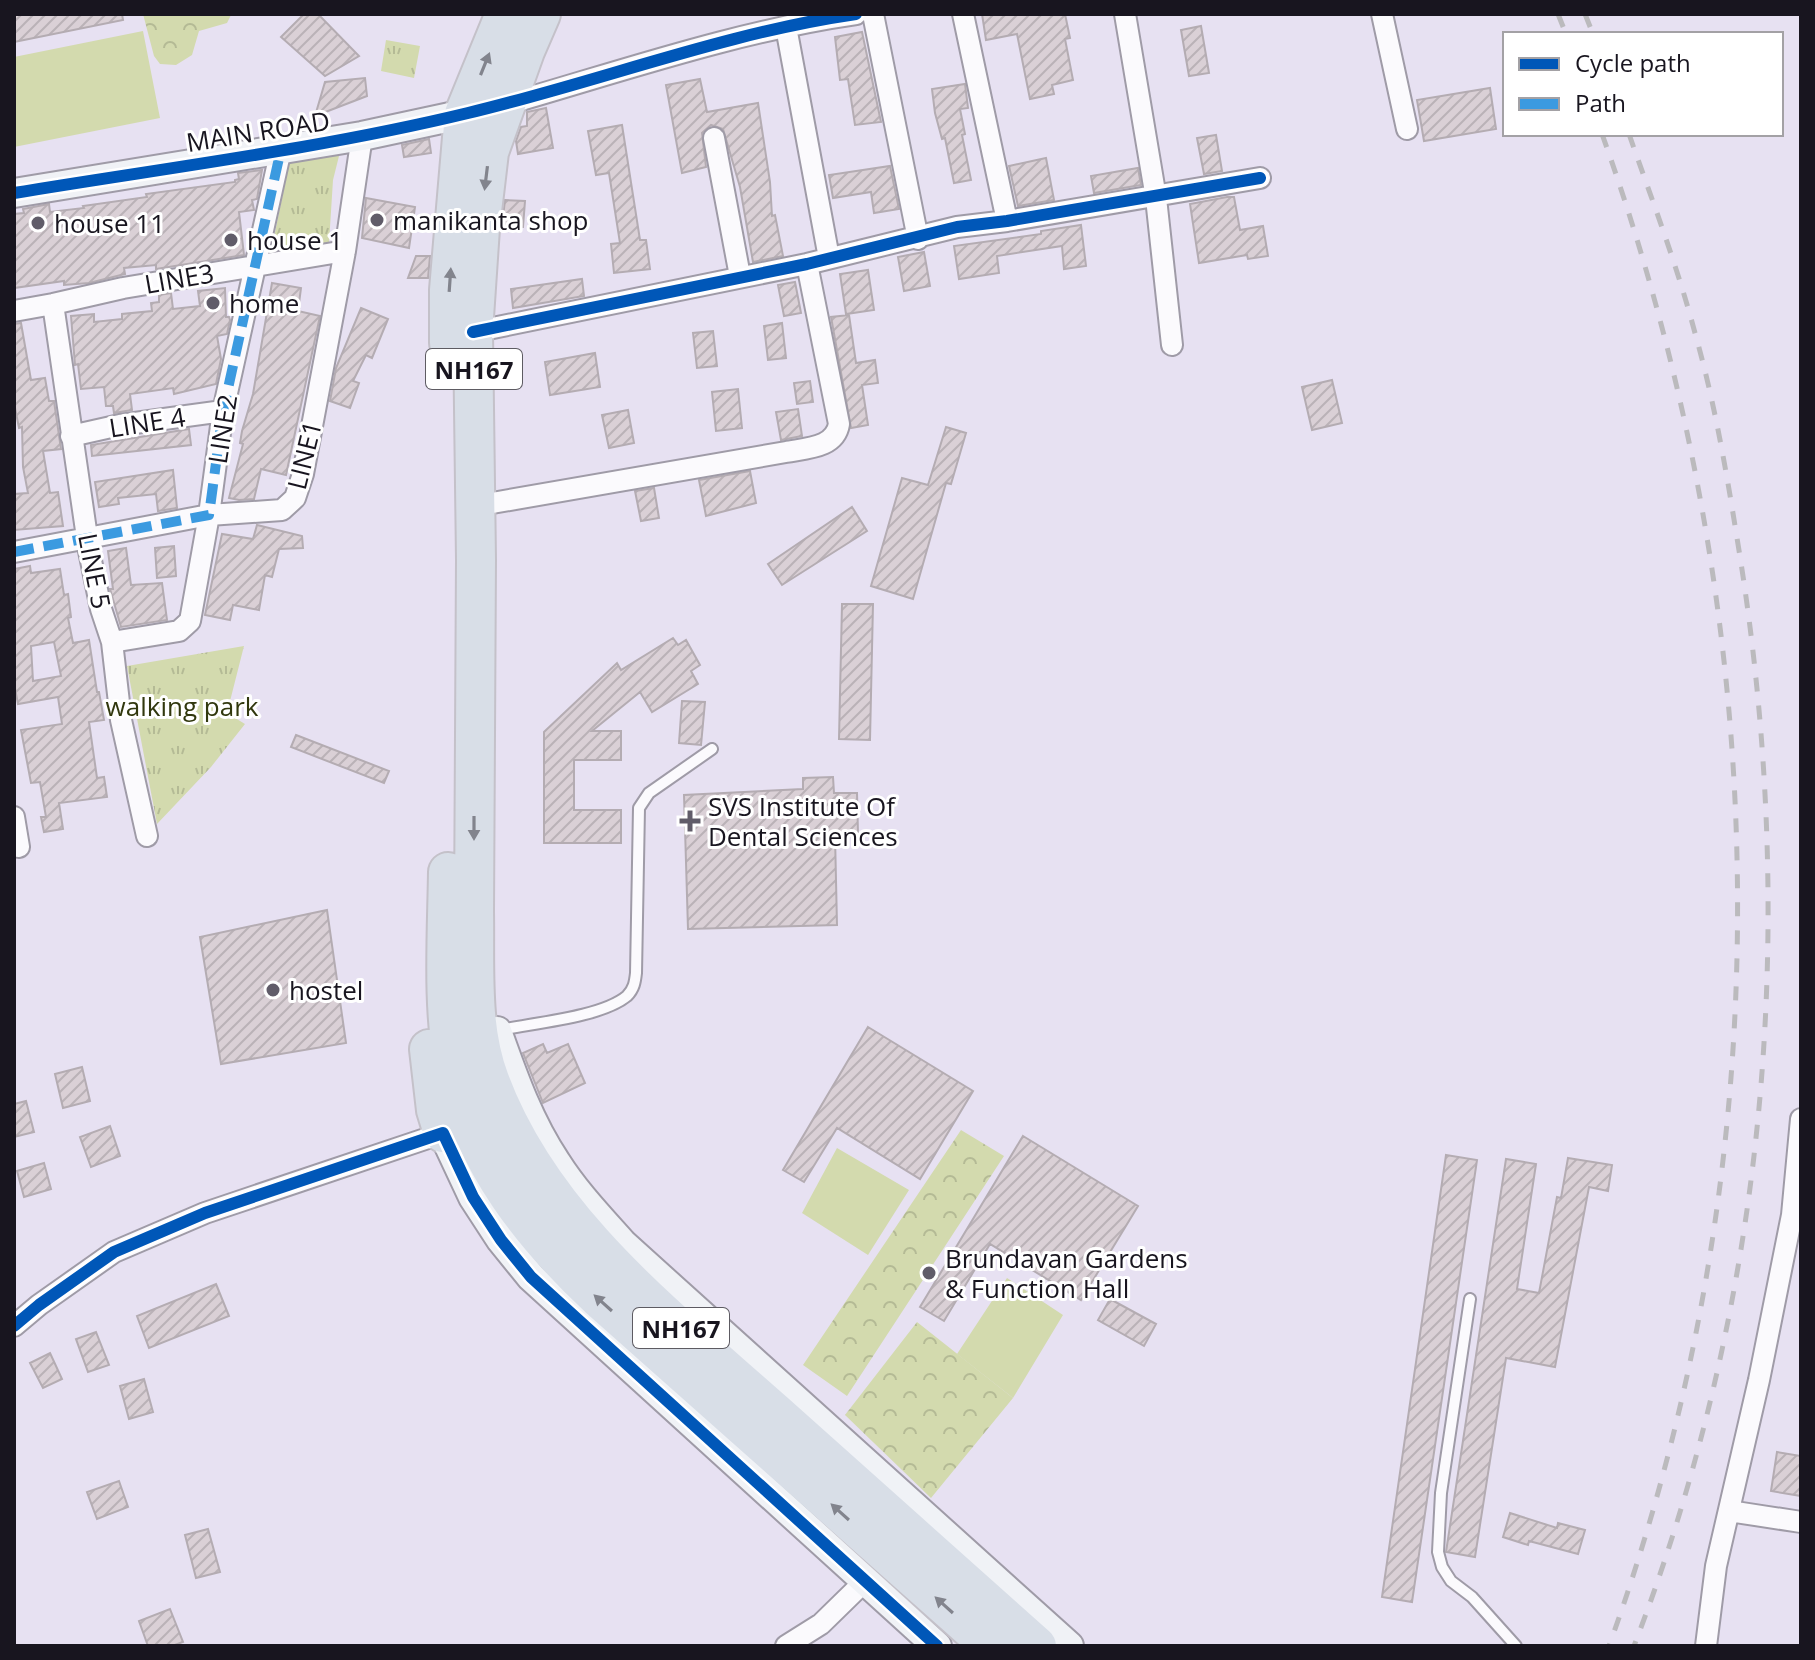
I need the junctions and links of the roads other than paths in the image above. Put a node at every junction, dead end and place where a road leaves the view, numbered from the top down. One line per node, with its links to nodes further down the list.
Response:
1 (505, 14): 10 (highway, NH167, one-way to 1)
2 (541, 14): 9 (highway, NH167)
3 (856, 14): 8 (street)
4 (873, 14): 19 (street)
5 (963, 14): 18 (street)
6 (1125, 14): 17 (street)
7 (1382, 14): 11 (street)
8 (786, 27): 9 (street); 21 (street)
9 (507, 104): 10 (street, MAIN ROAD); 27 (highway, NH167, one-way to 27)
10 (464, 114): 12 (street, MAIN ROAD); 35 (highway, NH167, one-way to 10)
11 (1407, 129)
12 (362, 136): 14 (street, MAIN ROAD); 20 (street, LINE1)
13 (714, 138): 24 (street)
14 (281, 149): 16 (street, MAIN ROAD); 22 (street, LINE2)
15 (1260, 178): 17 (street)
16 (14, 193)
17 (1156, 198): 18 (street); 28 (street)
18 (1007, 221): 19 (street)
19 (918, 239): 21 (street)
20 (345, 251): 22 (street, LINE3); 32 (street, LINE1)
21 (829, 258): 23 (street)
22 (256, 264): 25 (street, LINE3); 29 (street, LINE2)
23 (807, 264): 24 (street); 31 (street)
24 (740, 276): 27 (street)
25 (53, 304): 26 (street, LINE3); 30 (street, LINE 5)
26 (14, 311)
27 (473, 332): 31 (highway, NH167)
28 (1172, 345)
29 (223, 411): 30 (street, LINE 4); 32 (street, LINE2)
30 (71, 436): 33 (street, LINE 5)
31 (475, 506): 35 (highway, NH167)
32 (209, 515): 33 (street); 36 (street)
33 (88, 539): 34 (street); 36 (street, LINE 5)
34 (14, 552)
35 (463, 638): 41 (highway, NH167)
36 (112, 642): 39 (street, LINE 5)
37 (712, 749): 42 (lane)
38 (14, 817): 40 (street)
39 (147, 836)
40 (19, 847)
41 (461, 912): 42 (highway); 44 (highway); 50 (highway, NH167)
42 (497, 1031): 55 (street)
43 (1801, 1119): 45 (street)
44 (443, 1133): 47 (street); 50 (street)
45 (1797, 1214): 48 (street)
46 (1470, 1299): 56 (lane)
47 (14, 1326)
48 (1729, 1511): 49 (street); 57 (street)
49 (1801, 1522)
50 (893, 1561): 51 (street); 52 (street); 53 (highway, NH167, one-way to 50); 54 (highway, NH167)
51 (786, 1646)
52 (937, 1646)
53 (990, 1646)
54 (1037, 1646)
55 (1069, 1646)
56 (1516, 1646)
57 (1706, 1646)

